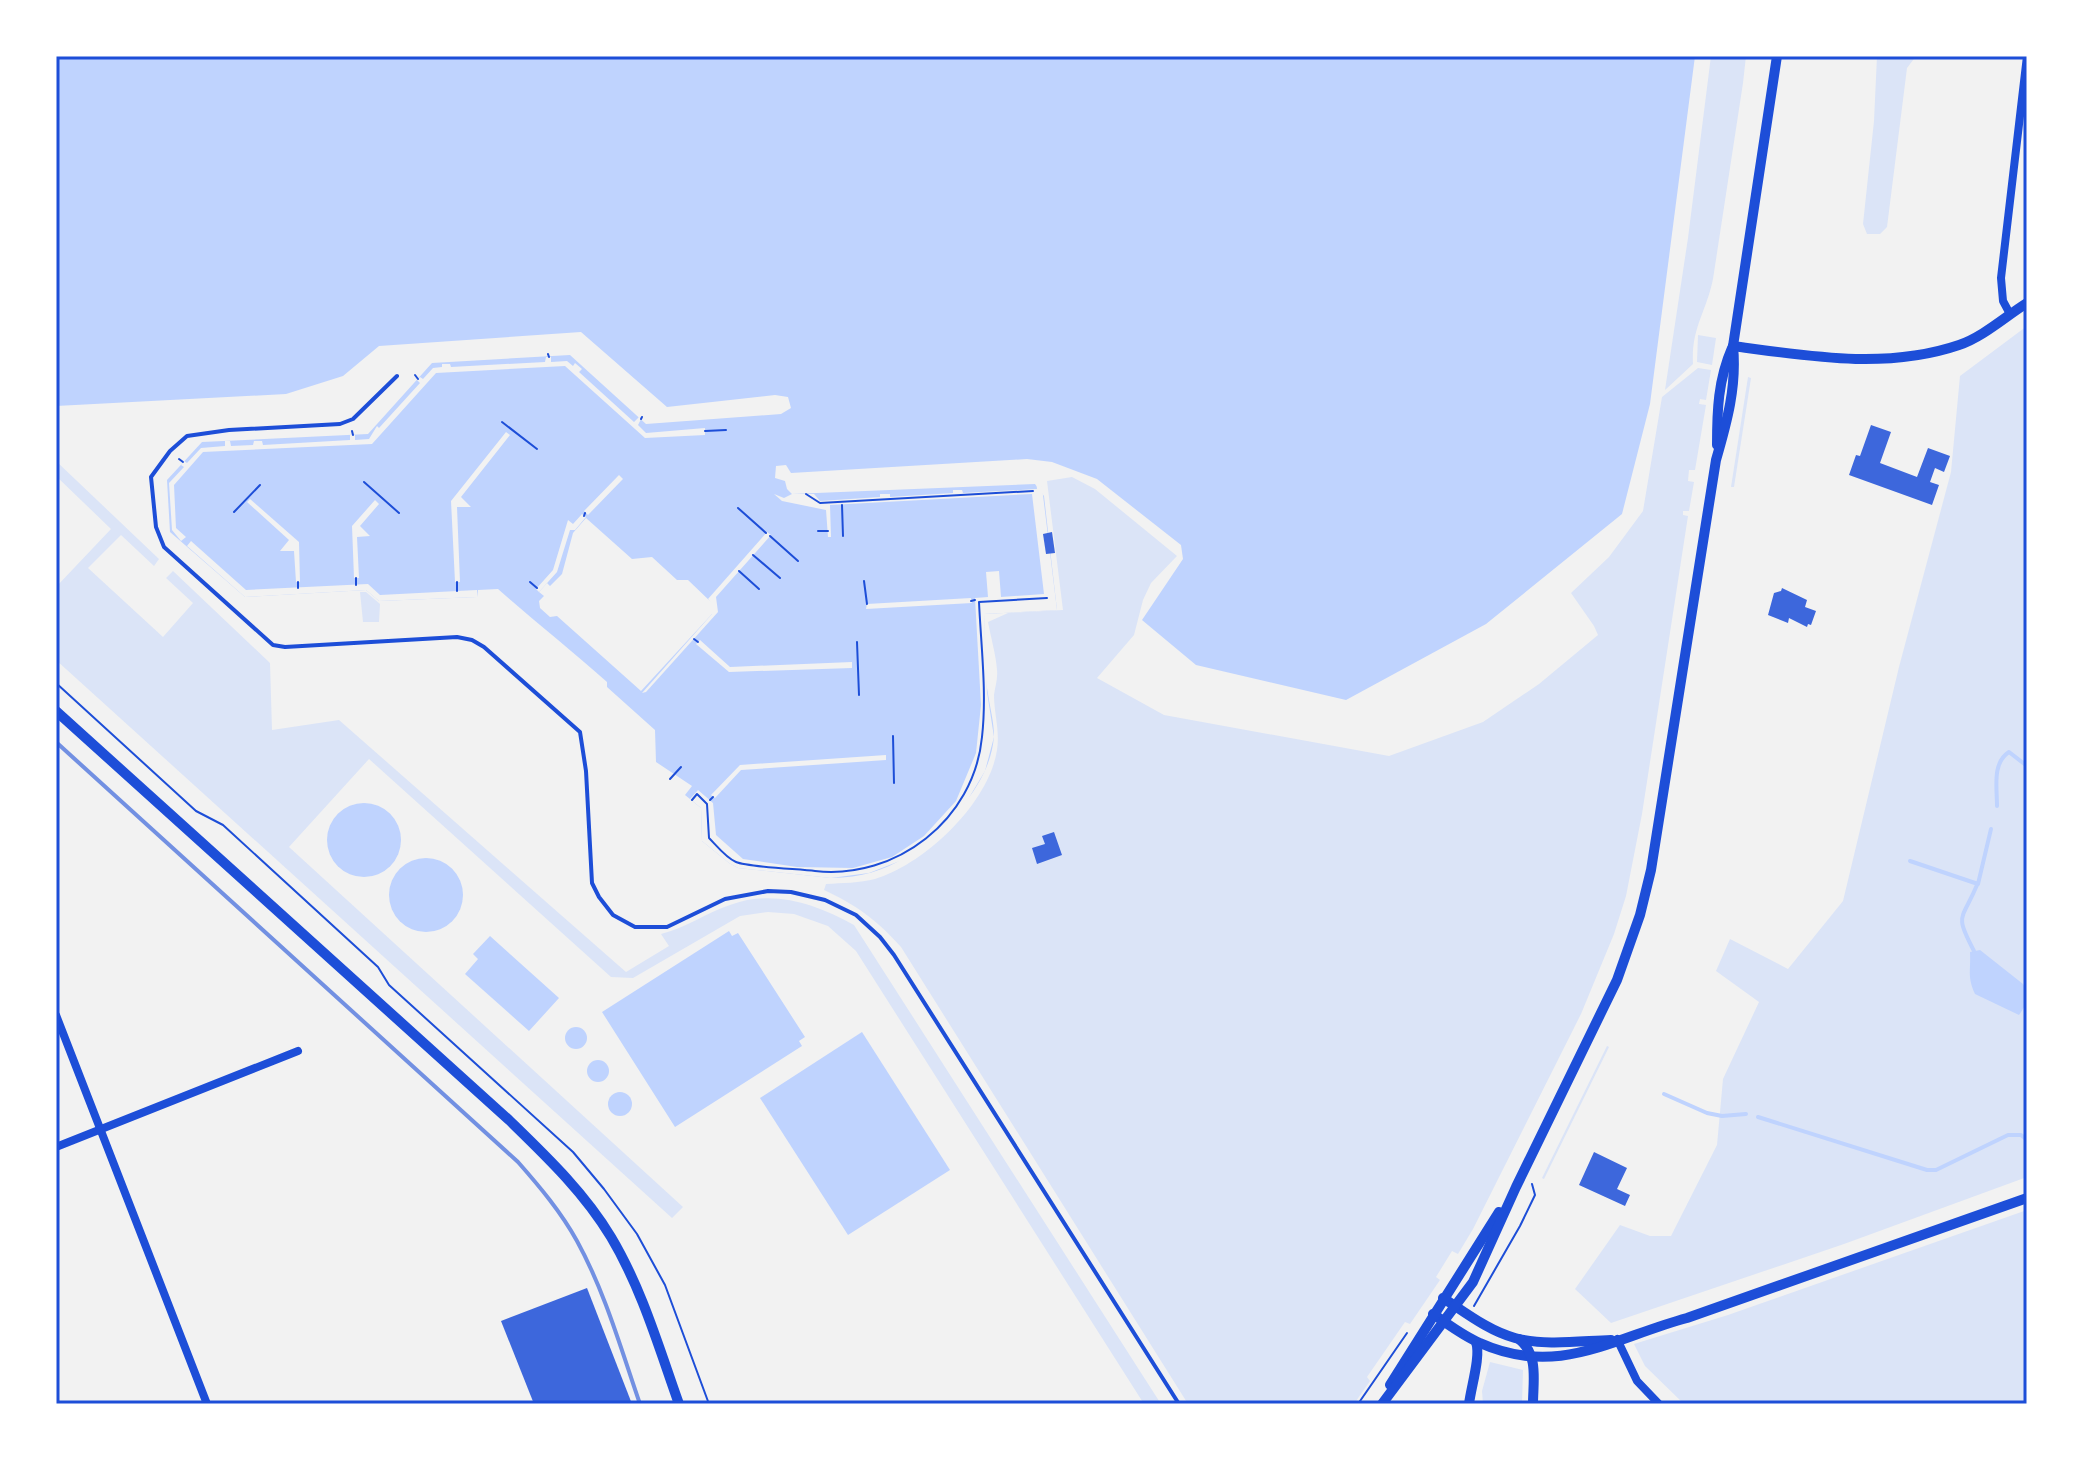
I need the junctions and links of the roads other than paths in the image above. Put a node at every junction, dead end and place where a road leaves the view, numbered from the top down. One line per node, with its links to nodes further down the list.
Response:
1 (1777, 56): 5 (street)
2 (2027, 56): 4 (street)
3 (2027, 303): 4 (street)
4 (2010, 314): 5 (street)
5 (1733, 346): 12 (street)
6 (397, 376): 24 (lane)
7 (56, 711): 23 (street)
8 (56, 1015): 10 (street)
9 (298, 1051): 10 (street)
10 (99, 1130): 11 (street); 22 (street)
11 (56, 1147)
12 (1516, 1187): 14 (street); 15 (street)
13 (2027, 1198): 19 (street)
14 (1443, 1298): 15 (street); 16 (street)
15 (1456, 1307): 17 (street); 18 (street)
16 (1433, 1314): 17 (street); 25 (street)
17 (1445, 1322): 20 (street); 25 (street)
18 (1519, 1339): 19 (street); 21 (street)
19 (1617, 1339): 21 (street); 28 (street)
20 (1476, 1342): 21 (street); 26 (street)
21 (1533, 1358): 27 (street)
22 (207, 1404)
23 (679, 1404)
24 (1179, 1404)
25 (1381, 1404)
26 (1469, 1404)
27 (1533, 1404)
28 (1659, 1404)

